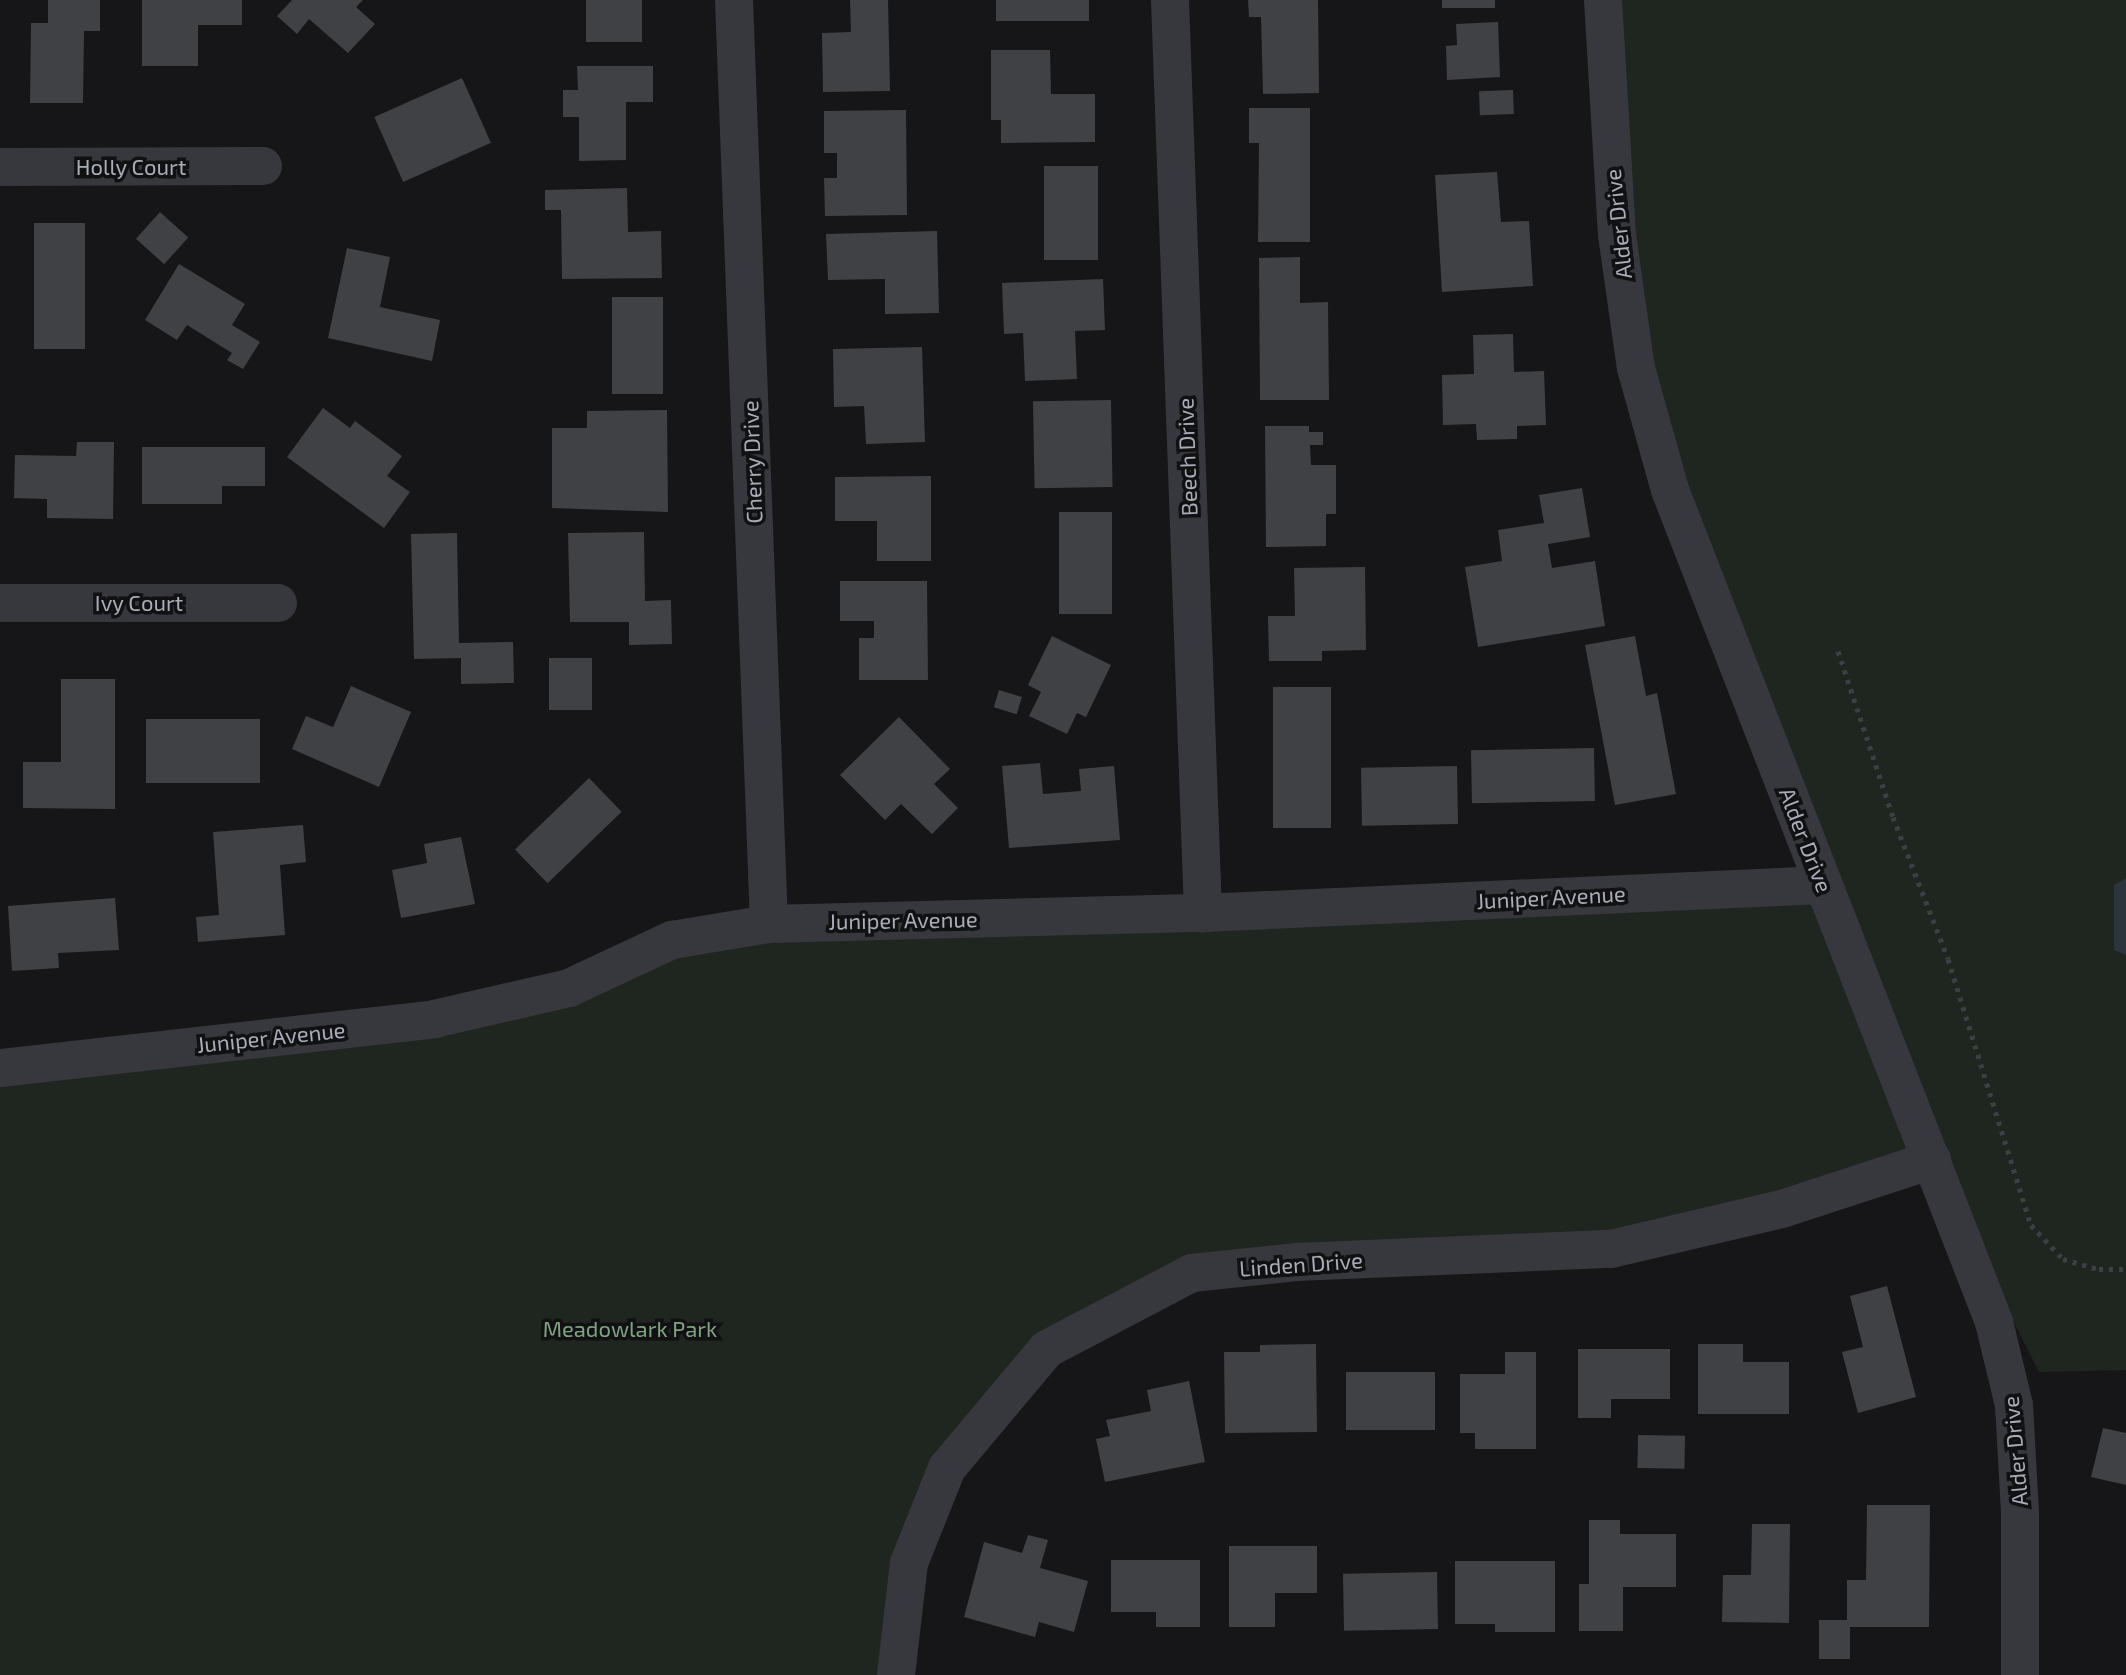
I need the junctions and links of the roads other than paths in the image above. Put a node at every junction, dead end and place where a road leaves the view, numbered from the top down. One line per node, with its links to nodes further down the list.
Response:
1 (734, 0): 10 (street, Cherry Drive)
2 (1170, 0): 9 (street, Beech Drive)
3 (1603, 0): 8 (street, Alder Drive)
4 (263, 166): 5 (street, Holly Court)
5 (0, 167)
6 (0, 603): 7 (street, Ivy Court)
7 (278, 603)
8 (1823, 885): 9 (street, Juniper Avenue); 12 (street, Alder Drive)
9 (1203, 913): 10 (street, Juniper Avenue)
10 (769, 924): 11 (street, Juniper Avenue)
11 (0, 1068)
12 (1932, 1160): 13 (street, Linden Drive); 14 (street, Alder Drive)
13 (896, 1675)
14 (2020, 1675)

